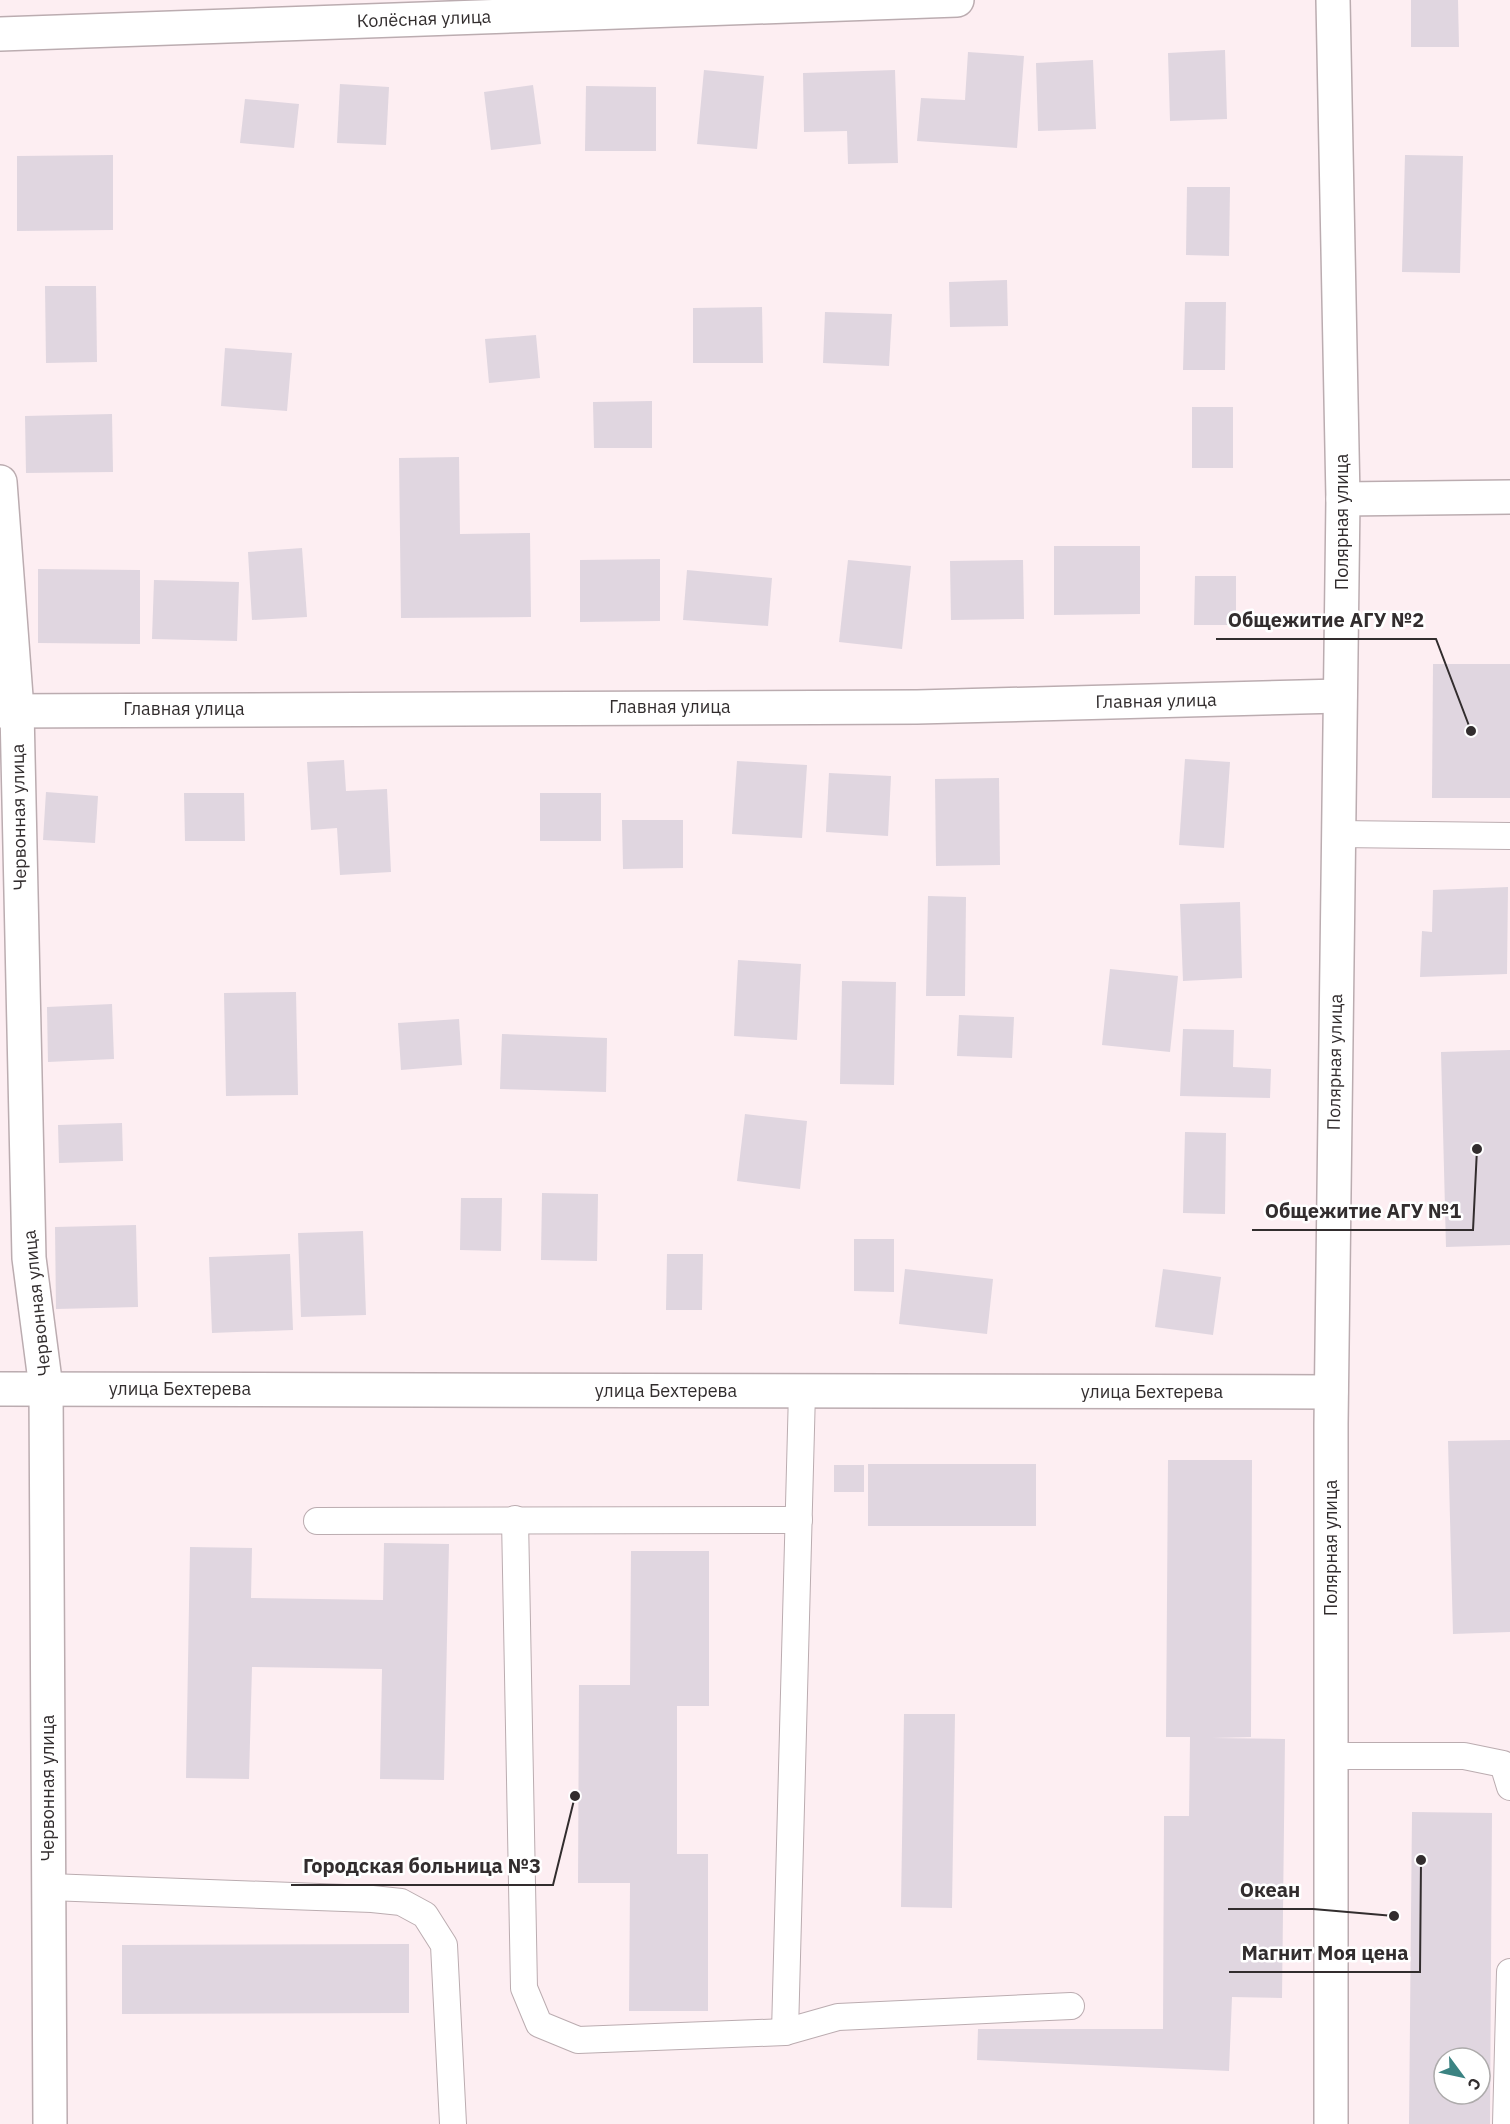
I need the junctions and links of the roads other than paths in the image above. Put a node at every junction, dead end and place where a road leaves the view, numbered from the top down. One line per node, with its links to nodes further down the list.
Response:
1 (957, 0): 3 (street, Колёсная улица)
2 (1333, 0): 5 (street, Полярная улица)
3 (0, 34)
4 (0, 482): 8 (street, Червонная улица)
5 (1343, 498): 6 (street); 7 (street, Полярная улица)
6 (1510, 498)
7 (1340, 696): 8 (street, Главная улица); 9 (street, Полярная улица)
8 (8, 711): 11 (street, Червонная улица)
9 (1338, 834): 10 (lane); 14 (street, Полярная улица)
10 (1510, 836)
11 (46, 1388): 12 (street, улица Бехтерева); 13 (street, улица Бехтерева); 20 (street, Червонная улица)
12 (0, 1389)
13 (802, 1392): 14 (street, улица Бехтерева); 16 (lane)
14 (1331, 1392): 18 (street, Полярная улица)
15 (515, 1519): 16 (lane); 17 (lane); 23 (lane)
16 (799, 1520): 23 (lane)
17 (317, 1521)
18 (1331, 1756): 19 (lane); 26 (street, Полярная улица)
19 (1508, 1768)
20 (49, 1887): 24 (street, Червонная улица); 25 (lane)
21 (1510, 1972): 27 (lane)
22 (1071, 2006): 23 (lane)
23 (785, 2032)
24 (50, 2124)
25 (453, 2124)
26 (1331, 2124)
27 (1506, 2124)

